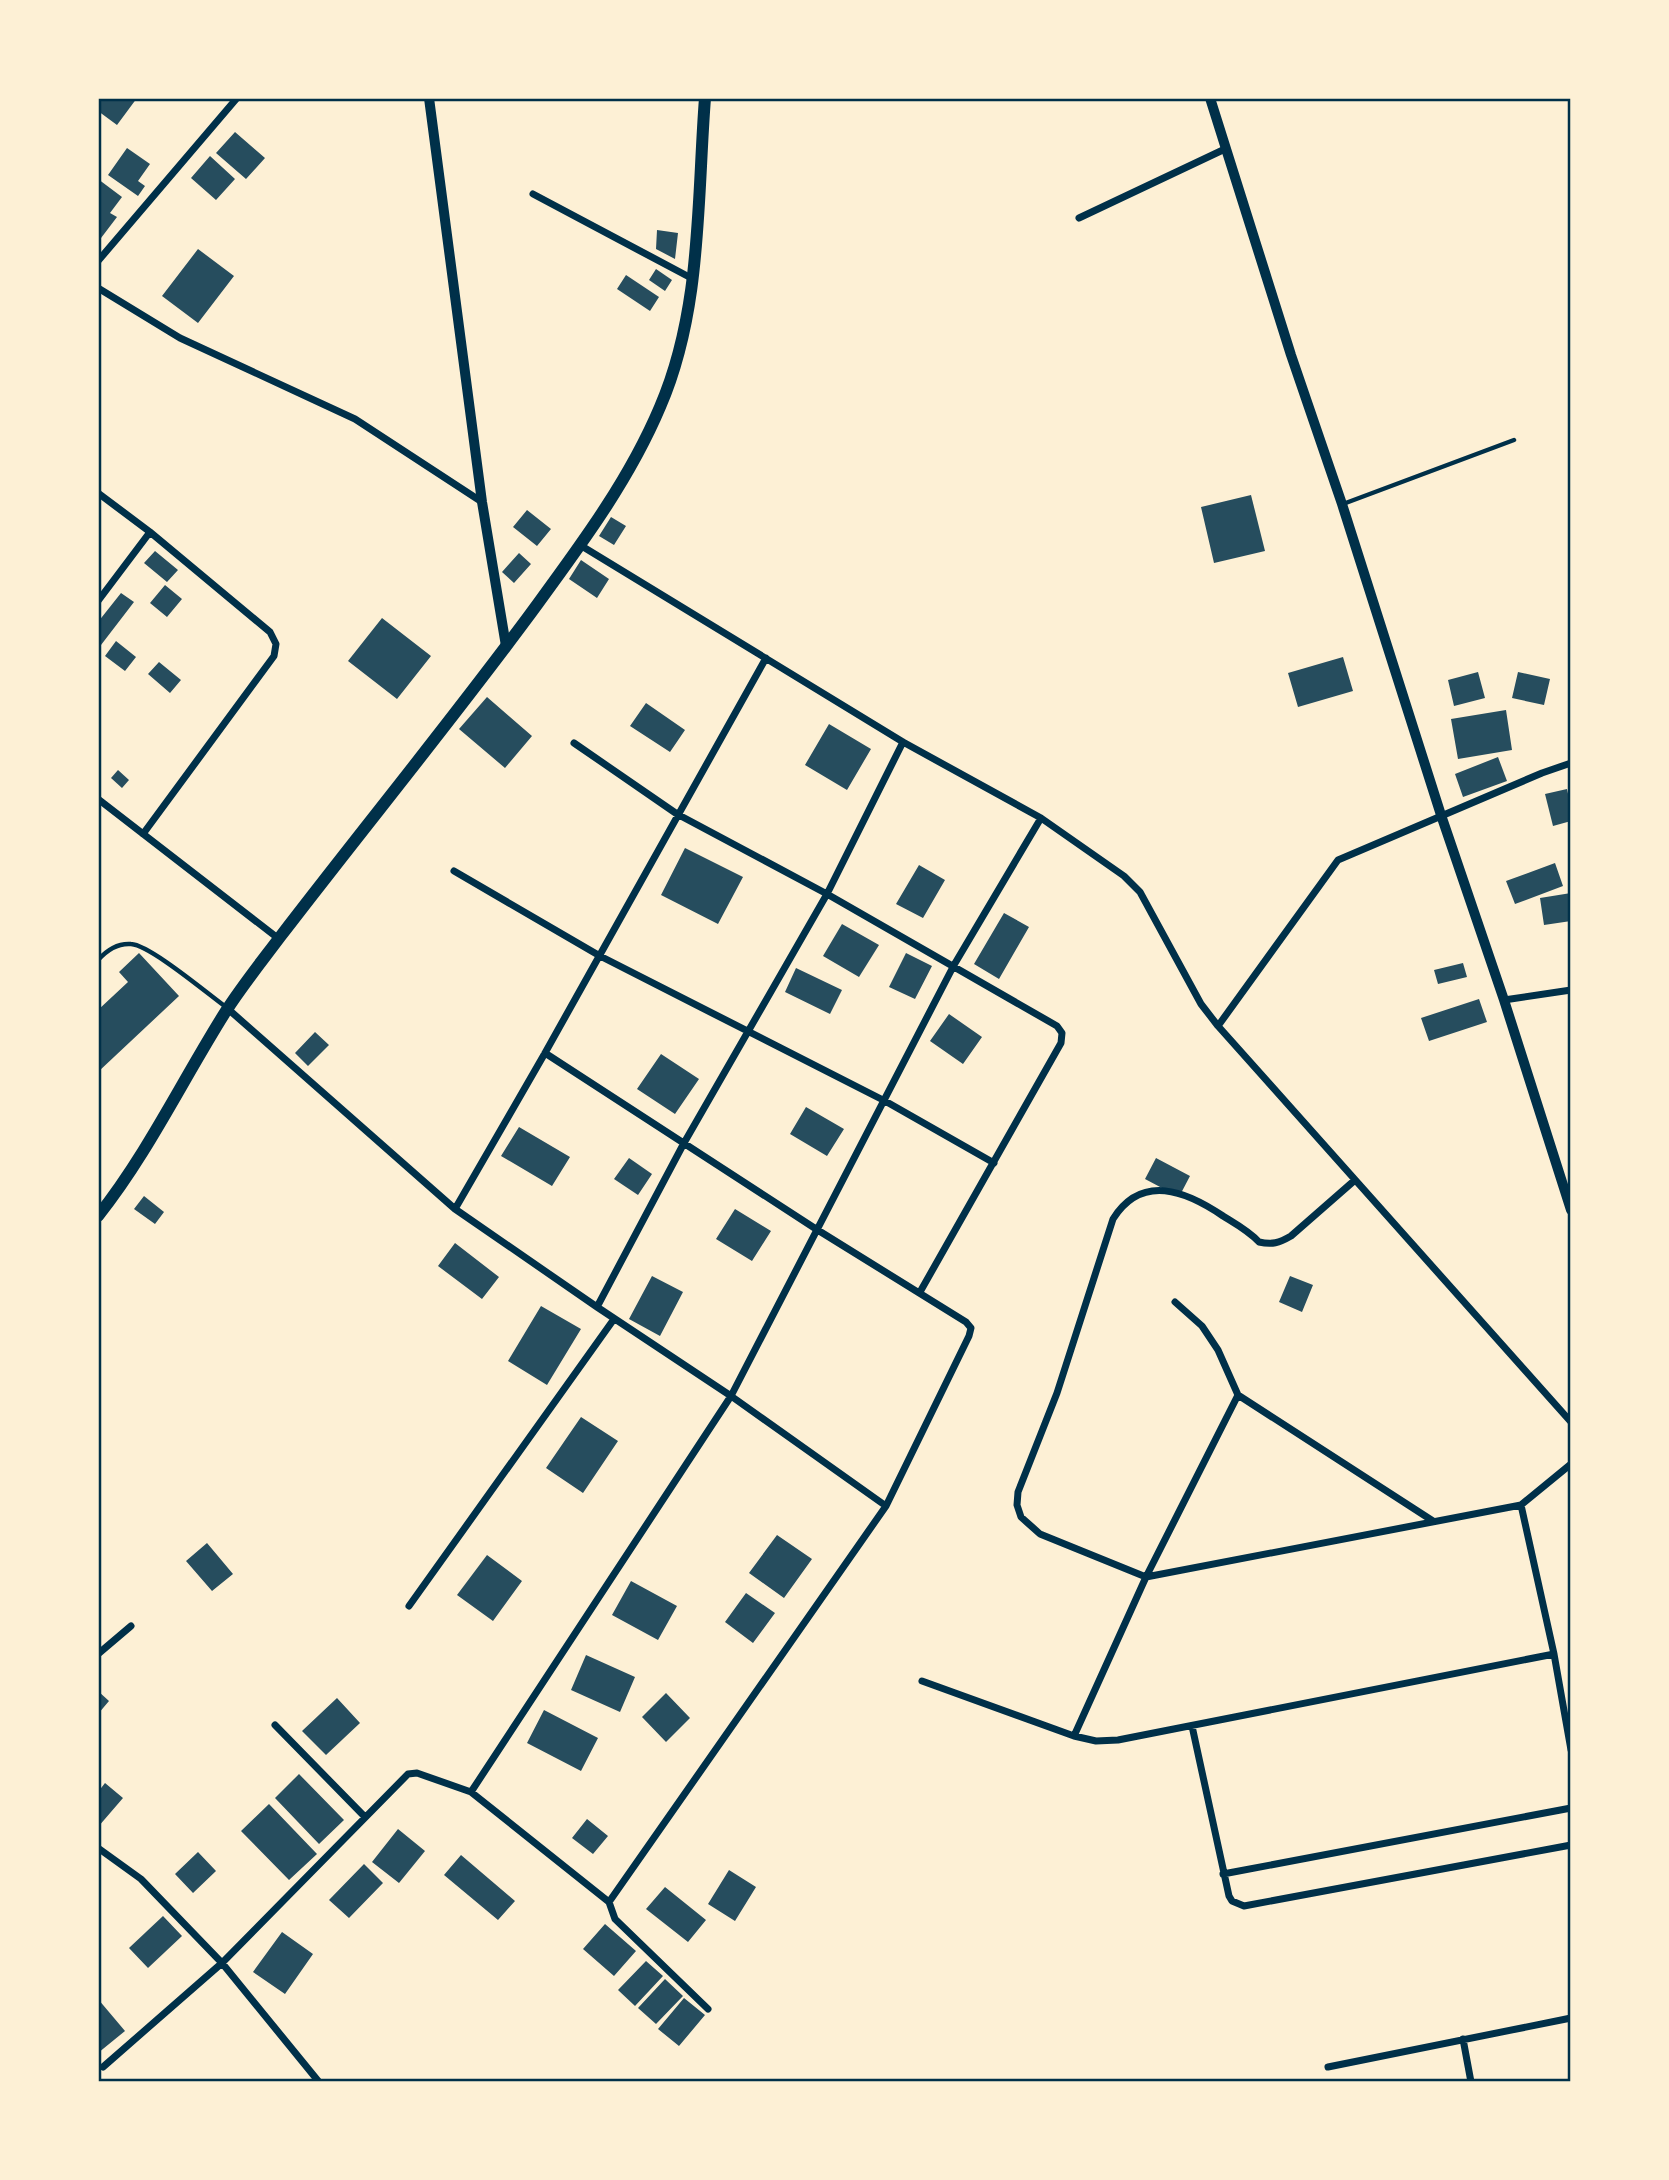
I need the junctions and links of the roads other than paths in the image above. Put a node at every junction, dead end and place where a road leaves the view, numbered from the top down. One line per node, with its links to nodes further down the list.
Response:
1 (237, 98): 8 (street)
2 (429, 98): 13 (street)
3 (705, 98): 9 (main road)
4 (1210, 98): 5 (street)
5 (1226, 149): 7 (street); 14 (street)
6 (533, 194): 9 (street)
7 (1079, 218)
8 (98, 261)
9 (693, 279): 16 (main road)
10 (98, 288): 13 (street)
11 (1514, 440): 14 (lane)
12 (98, 493): 15 (street)
13 (482, 502): 18 (street)
14 (1342, 504): 25 (street)
15 (150, 532): 17 (street); 27 (street)
16 (580, 545): 18 (main road); 19 (street)
17 (98, 601)
18 (506, 646): 30 (main road)
19 (766, 657): 20 (street); 24 (street)
20 (903, 742): 26 (street); 29 (street)
21 (574, 743): 24 (street)
22 (1571, 763): 25 (street)
23 (98, 799): 27 (street)
24 (677, 814): 29 (street); 31 (street)
25 (1441, 815): 35 (street); 37 (street)
26 (1041, 818): 33 (street); 37 (street)
27 (143, 834): 30 (street)
28 (454, 871): 31 (street)
29 (827, 894): 33 (street); 38 (street)
30 (279, 939): 36 (main road)
31 (600, 956): 38 (street); 39 (street)
32 (98, 960): 36 (lane)
33 (954, 965): 40 (street); 42 (street)
34 (1571, 990): 35 (street)
35 (1504, 1000): 45 (street)
36 (228, 1009): 44 (street); 46 (main road)
37 (1217, 1026): 43 (street)
38 (749, 1031): 40 (street); 41 (street)
39 (545, 1053): 41 (street); 44 (street)
40 (885, 1101): 42 (street); 47 (street)
41 (684, 1143): 47 (street); 50 (street)
42 (993, 1163): 48 (street)
43 (1355, 1180): 54 (street); 59 (street)
44 (454, 1209): 50 (street)
45 (1571, 1210)
46 (98, 1216)
47 (816, 1229): 48 (street); 53 (street)
48 (920, 1292): 57 (street)
49 (1175, 1301): 52 (street)
50 (597, 1307): 51 (street)
51 (614, 1319): 53 (street); 60 (street)
52 (1238, 1395): 58 (street); 59 (street)
53 (731, 1396): 57 (street); 69 (street)
54 (1571, 1422)
55 (1571, 1464): 56 (street)
56 (1521, 1505): 58 (street); 63 (street)
57 (886, 1506): 75 (street)
58 (1433, 1521): 59 (street)
59 (1146, 1577): 67 (street)
60 (409, 1606)
61 (131, 1626): 62 (street)
62 (98, 1654)
63 (1554, 1654): 66 (street); 68 (street)
64 (922, 1681): 67 (street)
65 (275, 1725): 71 (street)
66 (1192, 1726): 67 (street); 74 (street)
67 (1074, 1736)
68 (1571, 1750)
69 (471, 1791): 71 (street); 75 (street)
70 (1571, 1808): 74 (street)
71 (365, 1817): 76 (street)
72 (1571, 1845): 74 (street)
73 (98, 1848): 76 (street)
74 (1223, 1874)
75 (610, 1902): 77 (street)
76 (222, 1963): 80 (street); 82 (street)
77 (708, 2009)
78 (1571, 2018): 79 (street)
79 (1463, 2039): 81 (street); 83 (street)
80 (103, 2067)
81 (1328, 2067)
82 (319, 2082)
83 (1471, 2082)

